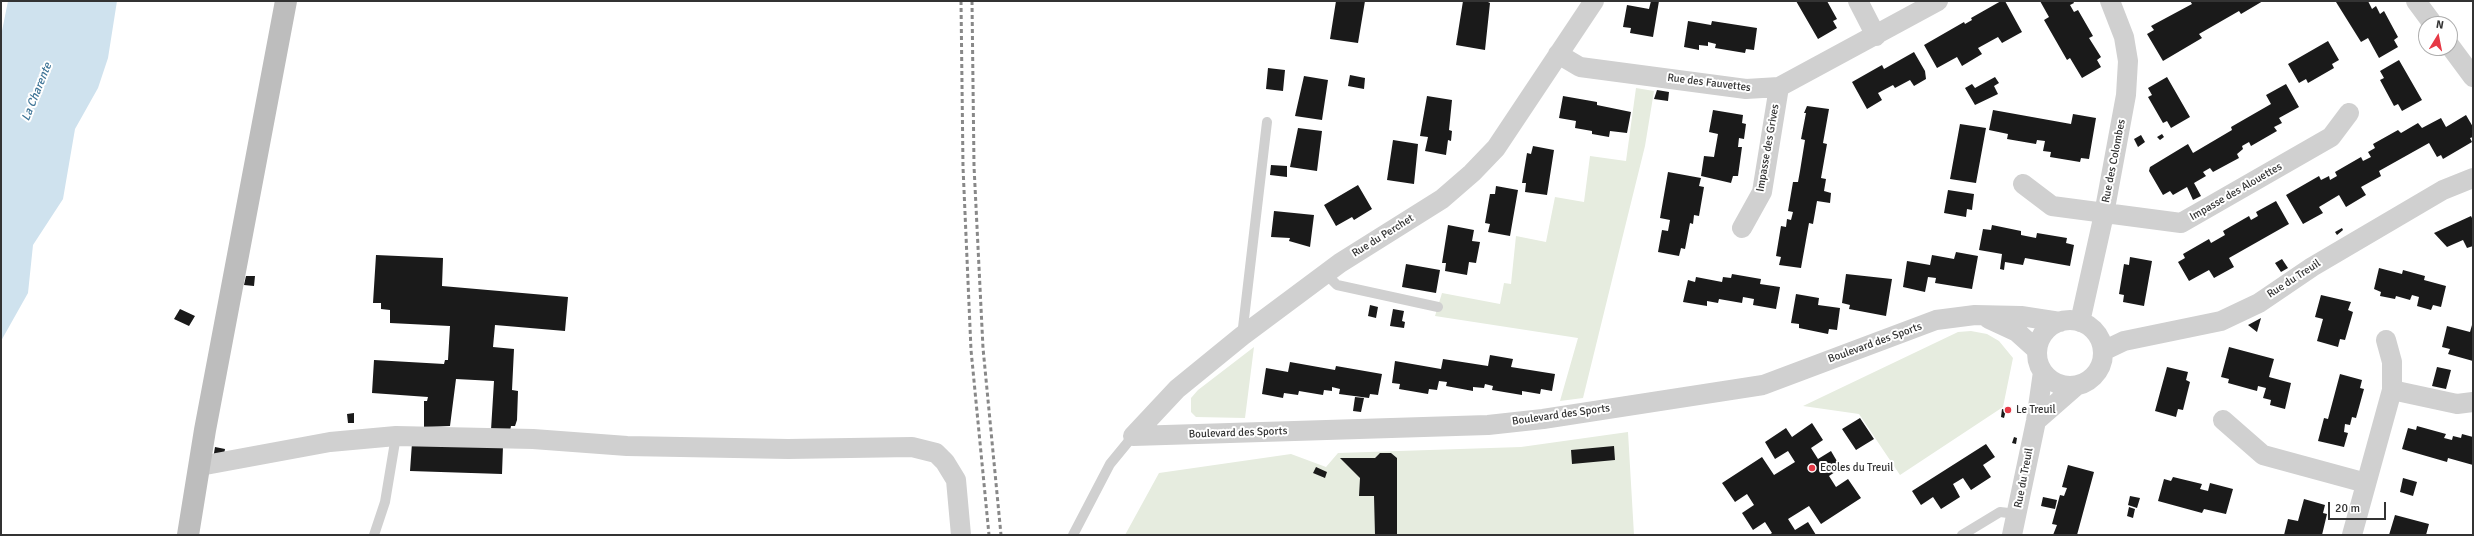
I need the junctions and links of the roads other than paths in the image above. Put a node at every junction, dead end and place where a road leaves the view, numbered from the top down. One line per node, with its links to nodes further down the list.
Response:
1 (286, 1): 36 (main road)
2 (1594, 1): 9 (street, Rue du Perchet)
3 (1858, 1): 8 (street)
4 (1938, 1): 8 (street, Rue des Fauvettes)
5 (2416, 1): 7 (street)
6 (2118, 4): 17 (street, Rue des Colombes)
7 (2427, 16)
8 (1876, 36): 12 (street, Rue des Fauvettes)
9 (1558, 54): 12 (street, Rue des Fauvettes); 19 (street, Rue du Perchet)
10 (2457, 56): 11 (street)
11 (2473, 77)
12 (1778, 87): 18 (street, Impasse des Grives)
13 (2349, 113): 17 (street, Impasse des Alouettes)
14 (1267, 122): 24 (lane)
15 (2473, 178): 27 (street, Rue du Treuil)
16 (2023, 184): 17 (street, Impasse des Alouettes)
17 (2104, 214): 23 (street, Rue des Colombes)
18 (1742, 228)
19 (1326, 274): 20 (lane); 24 (street, Rue du Perchet)
20 (1438, 307)
21 (1976, 315): 22 (street, Boulevard des Sports); 26 (street, Boulevard des Sports); 35 (street, Boulevard des Sports)
22 (2060, 322): 23 (street); 26 (street)
23 (2080, 322): 27 (street)
24 (1242, 336): 35 (street, Rue du Perchet)
25 (2386, 340): 30 (street)
26 (2037, 350): 28 (street)
27 (2103, 351): 29 (street)
28 (2043, 372): 29 (street); 33 (street, Rue du Treuil)
29 (2076, 386): 33 (street)
30 (2392, 390): 31 (street); 37 (street)
31 (2473, 402)
32 (2223, 420): 37 (street)
33 (2036, 421): 38 (street, Rue du Treuil)
34 (396, 436): 36 (street); 40 (lane); 41 (street)
35 (1133, 436): 42 (lane)
36 (200, 466): 39 (main road)
37 (2366, 484): 45 (street)
38 (2017, 514): 43 (lane); 44 (street, Rue du Treuil)
39 (188, 535)
40 (374, 535)
41 (961, 535)
42 (1073, 535)
43 (1962, 535)
44 (2012, 535)
45 (2352, 535)

